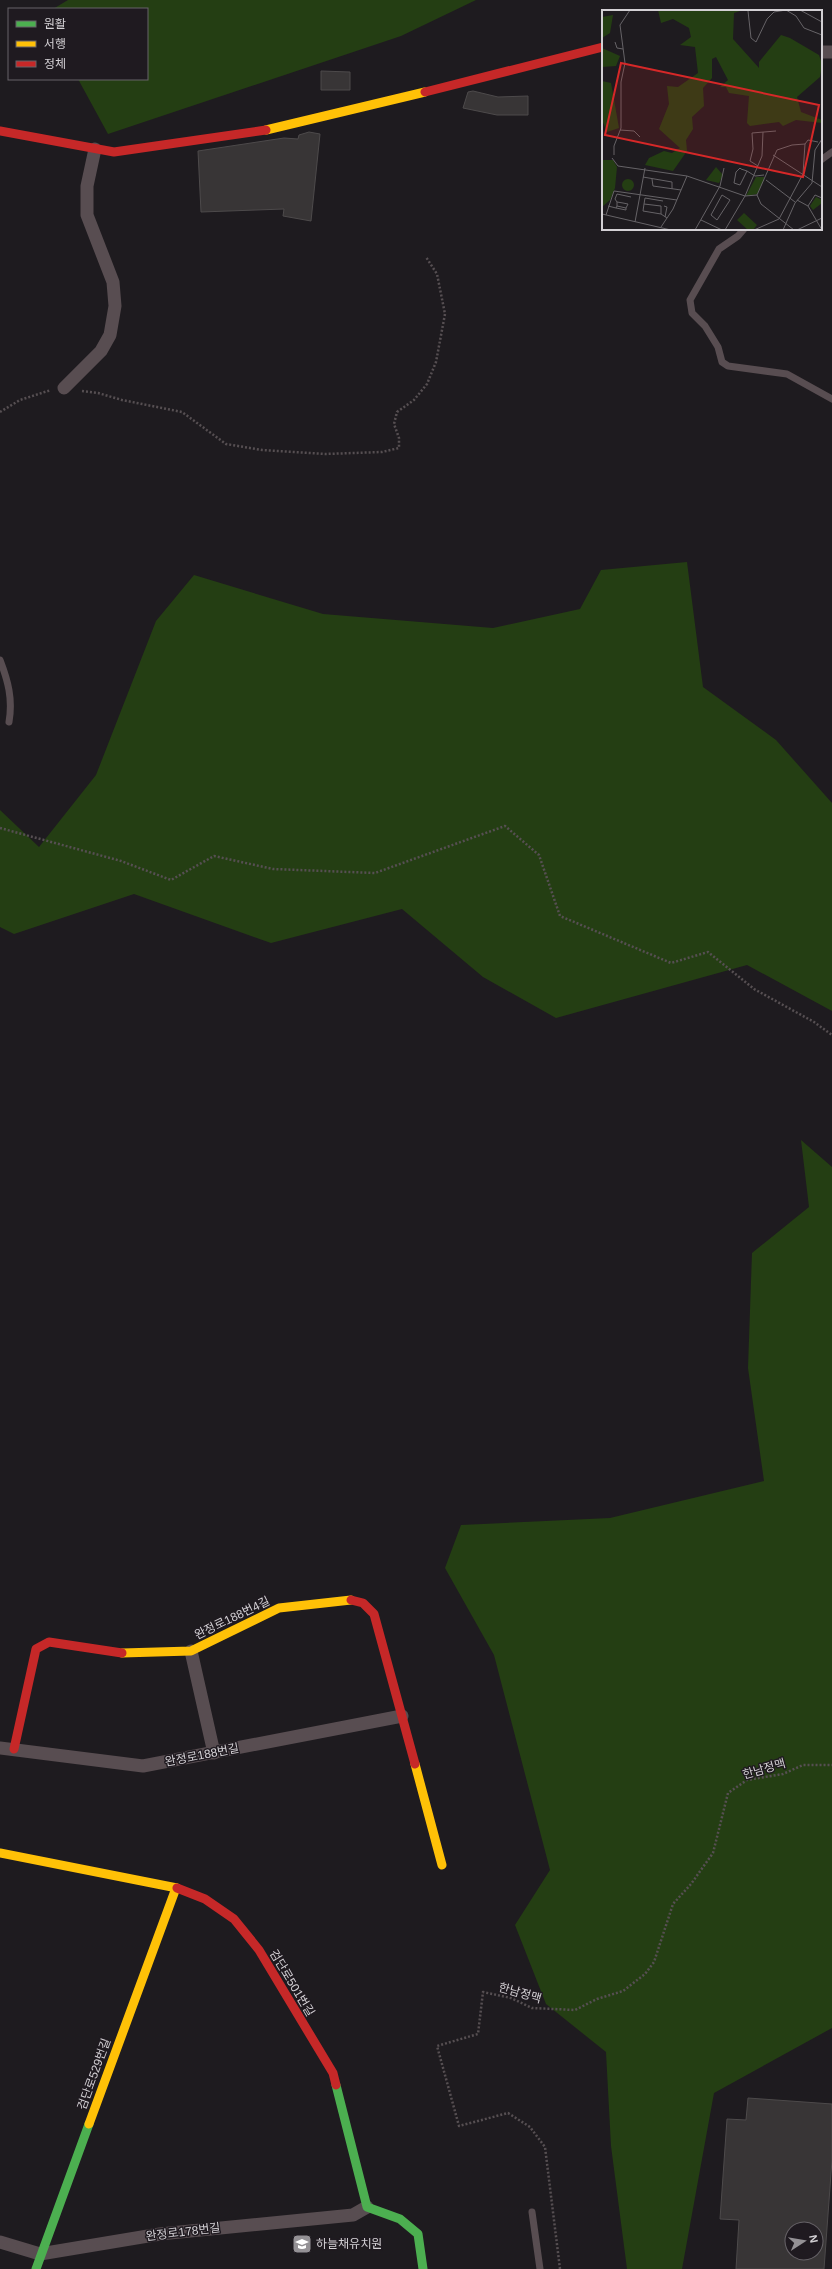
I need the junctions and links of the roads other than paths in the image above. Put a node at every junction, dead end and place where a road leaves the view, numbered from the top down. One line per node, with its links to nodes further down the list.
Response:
1 (602, 47): 3 (street)
2 (0, 131): 3 (street)
3 (95, 149): 7 (street)
4 (832, 152): 5 (lane)
5 (822, 159)
6 (743, 230): 8 (lane)
7 (64, 388)
8 (832, 400)
9 (0, 660): 10 (lane)
10 (10, 722)
11 (191, 1651): 12 (street, 완정로188번4길); 14 (street, 완정로188번4길); 15 (street)
12 (402, 1716): 15 (street, 완정로188번길); 17 (street, 완정로188번4길)
13 (0, 1748): 14 (street, 완정로188번길)
14 (14, 1750): 15 (street, 완정로188번길)
15 (214, 1753)
16 (0, 1852): 18 (street, 검단로501번길)
17 (442, 1865)
18 (176, 1888): 19 (street, 검단로501번길); 22 (street, 검단로529번길)
19 (368, 2207): 22 (street, 완정로178번길); 24 (street)
20 (532, 2212): 25 (lane)
21 (0, 2242): 22 (street, 완정로178번길)
22 (40, 2254): 23 (street, 검단로529번길)
23 (36, 2269)
24 (422, 2269)
25 (540, 2269)

